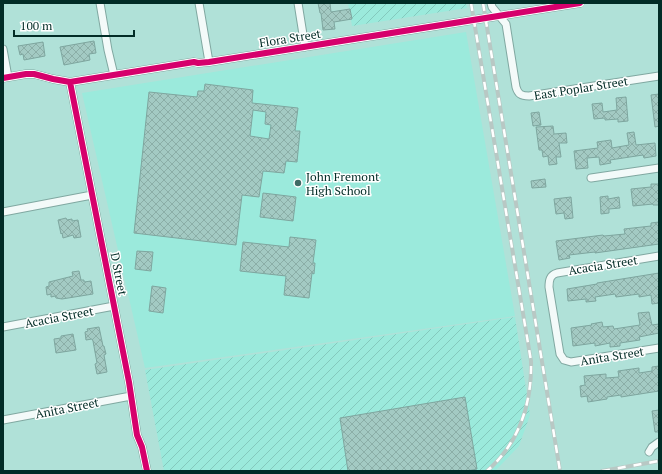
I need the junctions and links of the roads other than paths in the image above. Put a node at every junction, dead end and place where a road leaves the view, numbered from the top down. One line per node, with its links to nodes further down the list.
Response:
1 (100, 3): 10 (street)
2 (199, 3): 9 (street)
3 (298, 3): 7 (street)
4 (491, 3): 6 (street)
5 (580, 3): 6 (street, Flora Street)
6 (499, 15): 7 (street, Flora Street); 11 (street, East Poplar Street)
7 (305, 47): 9 (street, Flora Street)
8 (3, 49): 12 (street)
9 (209, 62): 10 (street, Flora Street)
10 (114, 75): 13 (street, Flora Street)
11 (659, 76)
12 (6, 78): 13 (street, Flora Street)
13 (70, 82): 16 (street, D Street)
14 (659, 168): 15 (street)
15 (591, 178)
16 (92, 195): 17 (street); 19 (street, D Street)
17 (3, 212)
18 (659, 256): 22 (street, Acacia Street)
19 (114, 306): 20 (street, Acacia Street); 23 (street, D Street)
20 (3, 327)
21 (659, 348): 22 (street, Anita Street)
22 (564, 360)
23 (130, 396): 24 (street, Anita Street); 27 (street, D Street)
24 (3, 420)
25 (659, 442): 26 (street)
26 (650, 452)
27 (147, 471)

